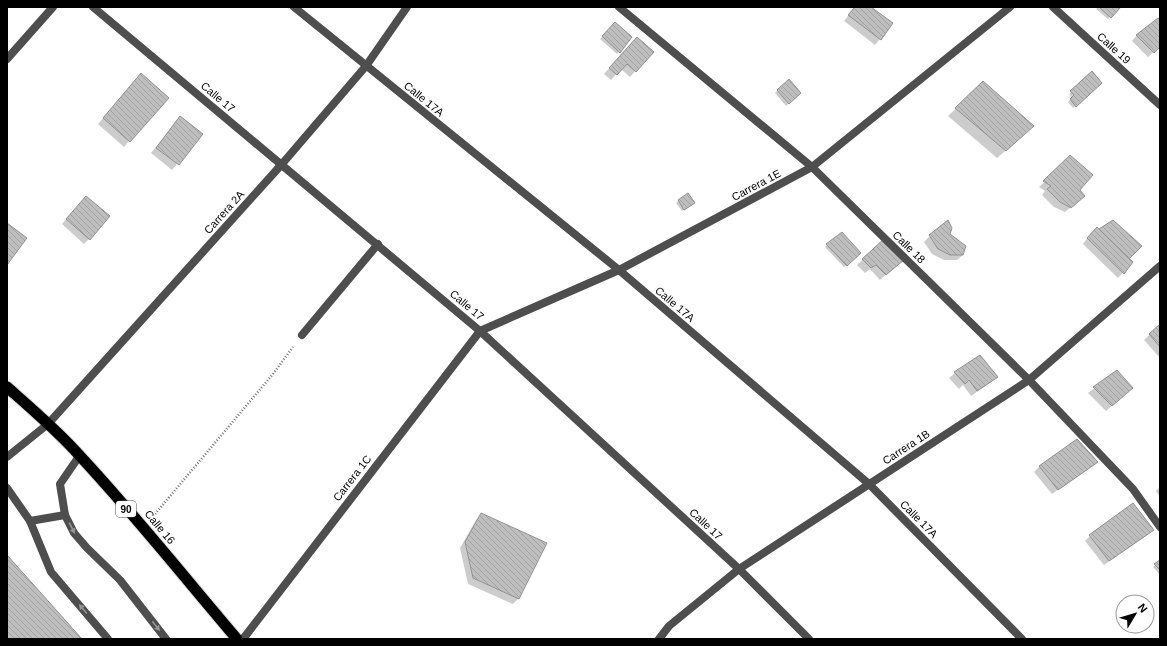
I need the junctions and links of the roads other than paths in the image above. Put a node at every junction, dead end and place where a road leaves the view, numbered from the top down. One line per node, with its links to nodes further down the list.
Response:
1 (53, 7): 8 (street)
2 (93, 7): 11 (street, Calle 17)
3 (294, 7): 9 (street, Calle 17A)
4 (407, 7): 9 (street, Carrera 2A)
5 (619, 7): 12 (street, Calle 18)
6 (1010, 7): 12 (street, Carrera 1E)
7 (1053, 7): 10 (street, Calle 19)
8 (7, 59)
9 (366, 66): 11 (street, Carrera 2A); 15 (street, Calle 17A)
10 (1160, 105)
11 (282, 164): 13 (street, Calle 17); 20 (street, Carrera 2A)
12 (812, 167): 15 (street, Carrera 1E); 18 (street, Calle 18)
13 (378, 244): 16 (street, Calle 17); 17 (street)
14 (1160, 266): 18 (street, Carrera 1B)
15 (619, 270): 16 (street, Carrera 1E); 23 (street, Calle 17A)
16 (480, 331): 28 (street, Calle 17); 32 (street, Carrera 1C)
17 (302, 335)
18 (1029, 380): 23 (street, Carrera 1B); 27 (street, Calle 18)
19 (7, 387): 20 (highway, Calle 16 / 90)
20 (48, 424): 21 (highway, Calle 16 / 90); 22 (street, Carrera 2A)
21 (80, 455): 25 (street); 31 (highway, Calle 16 / 90)
22 (7, 457)
23 (869, 484): 28 (street, Carrera 1B); 35 (street, Calle 17A)
24 (7, 488): 26 (street)
25 (65, 515): 26 (street); 30 (street, one-way to 30)
26 (30, 521): 29 (street, one-way to 26)
27 (1160, 527)
28 (739, 569): 33 (street, Carrera 1B); 34 (street, Calle 17)
29 (108, 639)
30 (166, 639)
31 (237, 639)
32 (243, 639)
33 (659, 639)
34 (809, 639)
35 (1022, 639)

